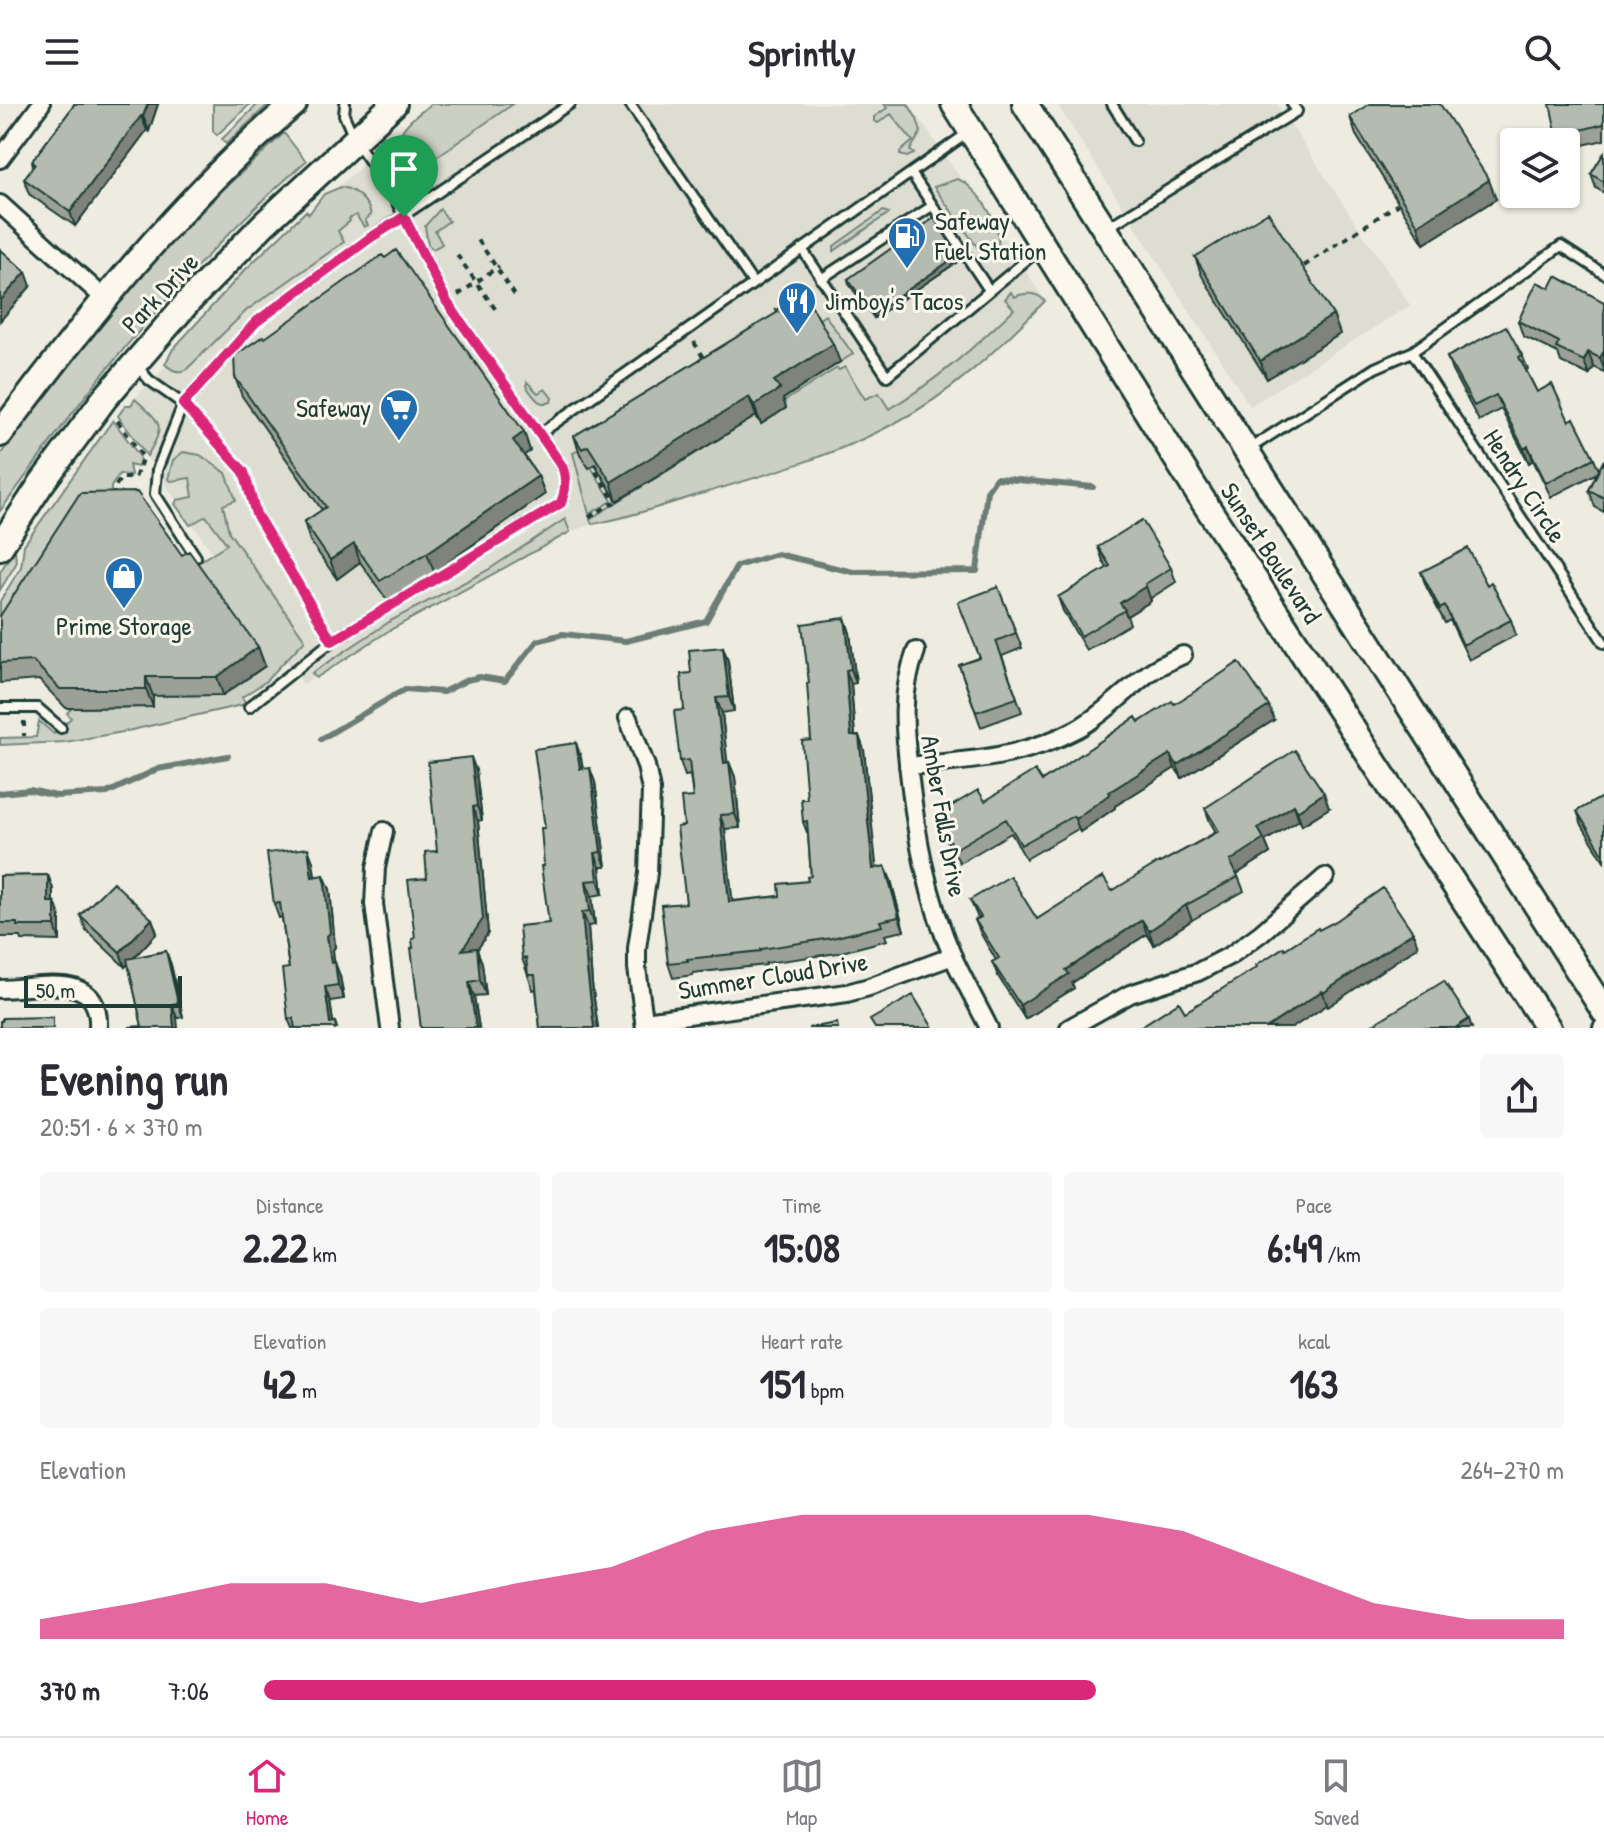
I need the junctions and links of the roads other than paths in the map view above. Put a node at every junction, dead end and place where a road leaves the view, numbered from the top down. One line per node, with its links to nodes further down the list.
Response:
1 (41, 104): 14 (street)
2 (294, 104): 26 (main road, Park Drive)
3 (345, 104): 12 (lane)
4 (394, 104): 12 (main road, Park Drive)
5 (570, 104): 18 (lane)
6 (630, 104): 24 (lane)
7 (954, 104): 11 (main road, Sunset Boulevard)
8 (1025, 104): 19 (main road, Sunset Boulevard)
9 (1112, 104): 13 (lane)
10 (1292, 104): 19 (lane)
11 (971, 130): 15 (lane); 20 (main road, Sunset Boulevard)
12 (355, 140): 18 (lane); 28 (main road, Park Drive)
13 (1135, 141)
14 (0, 159)
15 (911, 173): 17 (lane); 21 (lane)
16 (0, 204): 26 (street)
17 (932, 206): 23 (lane); 25 (lane)
18 (404, 217): 29 (lane); 30 (lane)
19 (1105, 229): 32 (main road, Sunset Boulevard)
20 (1043, 246): 25 (lane); 54 (main road, Sunset Boulevard)
21 (802, 249): 23 (lane); 24 (lane)
22 (1604, 274): 27 (lane)
23 (821, 279): 25 (lane)
24 (753, 283): 30 (lane)
25 (989, 290)
26 (105, 299): 31 (main road, Park Drive)
27 (1412, 352): 32 (lane); 36 (lane, Hendry Circle)
28 (134, 363): 29 (lane); 33 (main road, Park Drive)
29 (183, 404): 34 (lane); 35 (lane)
30 (541, 433): 35 (lane)
31 (0, 434)
32 (1247, 450): 48 (main road, Sunset Boulevard)
33 (0, 547)
34 (196, 557)
35 (332, 641): 39 (lane)
36 (1604, 643)
37 (916, 651): 43 (street, Amber Falls Drive)
38 (1183, 655): 43 (street)
39 (249, 707)
40 (0, 708): 42 (lane)
41 (628, 718): 49 (street)
42 (61, 728)
43 (908, 766): 46 (street, Amber Falls Drive)
44 (384, 831): 51 (street)
45 (1325, 877): 53 (street)
46 (953, 956): 49 (street, Summer Cloud Drive); 52 (street, Amber Falls Drive)
47 (0, 989): 50 (street)
48 (1604, 1011)
49 (645, 1024)
50 (98, 1028)
51 (390, 1028)
52 (989, 1028)
53 (1069, 1028)
54 (1548, 1028)

